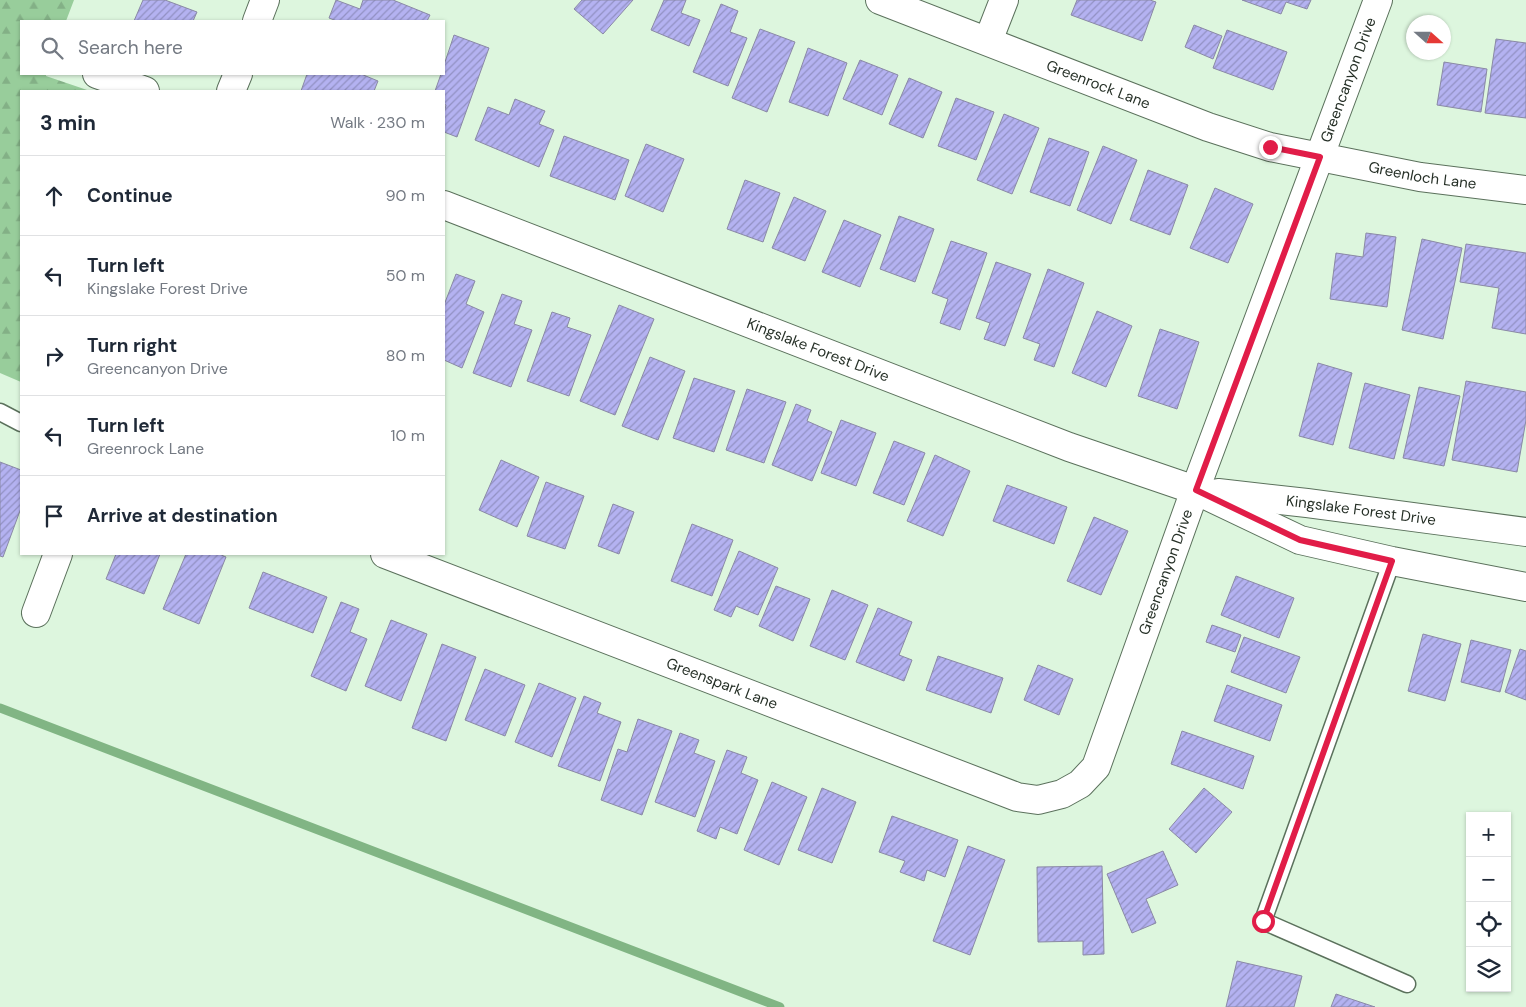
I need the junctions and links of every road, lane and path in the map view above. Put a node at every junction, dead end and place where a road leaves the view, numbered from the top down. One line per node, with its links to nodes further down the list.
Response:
1 (265, 0): 5 (street)
2 (880, 0): 6 (street, Greenrock Lane)
3 (1004, 0): 6 (street)
4 (1378, 0): 11 (street, Greencanyon Drive)
5 (257, 20)
6 (988, 41): 11 (street, Greenrock Lane)
7 (100, 75): 9 (street)
8 (238, 75): 10 (street)
9 (142, 90)
10 (231, 90)
11 (1320, 157): 12 (street, Greenloch Lane); 16 (street, Greencanyon Drive)
12 (1526, 190)
13 (445, 205): 16 (street, Kingslake Forest Drive)
14 (0, 412): 15 (lane)
15 (20, 422)
16 (1196, 490): 17 (street, Kingslake Forest Drive); 20 (street, Kingslake Forest Drive); 23 (street, Greencanyon Drive)
17 (1526, 532)
18 (58, 555): 22 (street)
19 (388, 555): 23 (street, Greenspark Lane)
20 (1392, 561): 21 (street, Kingslake Forest Drive); 24 (lane)
21 (1526, 587)
22 (36, 613)
23 (1062, 794)
24 (1407, 984)

